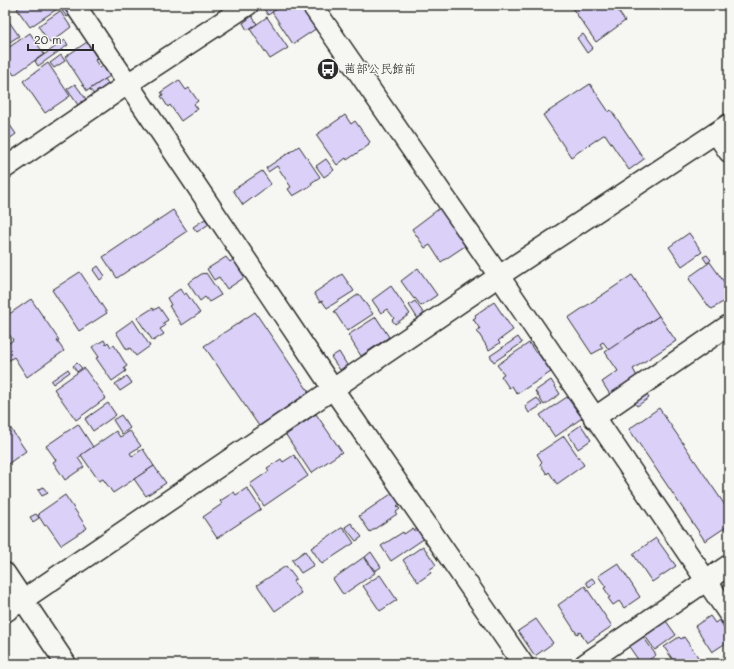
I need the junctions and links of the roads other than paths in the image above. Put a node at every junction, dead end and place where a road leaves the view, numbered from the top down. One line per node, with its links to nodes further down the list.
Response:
1 (75, 5): 4 (street)
2 (248, 5): 4 (street)
3 (312, 5): 8 (street)
4 (129, 83): 7 (street); 10 (street)
5 (722, 128): 6 (street); 8 (street)
6 (729, 152)
7 (5, 168)
8 (499, 276): 10 (street); 11 (street)
9 (729, 325): 11 (street)
10 (333, 389): 15 (street); 19 (street)
11 (594, 418): 14 (street)
12 (729, 565): 14 (street)
13 (5, 573): 15 (street)
14 (707, 581): 17 (street); 20 (street)
15 (22, 600): 16 (street); 18 (street)
16 (5, 612)
17 (729, 614)
18 (66, 664)
19 (523, 664)
20 (585, 664)

